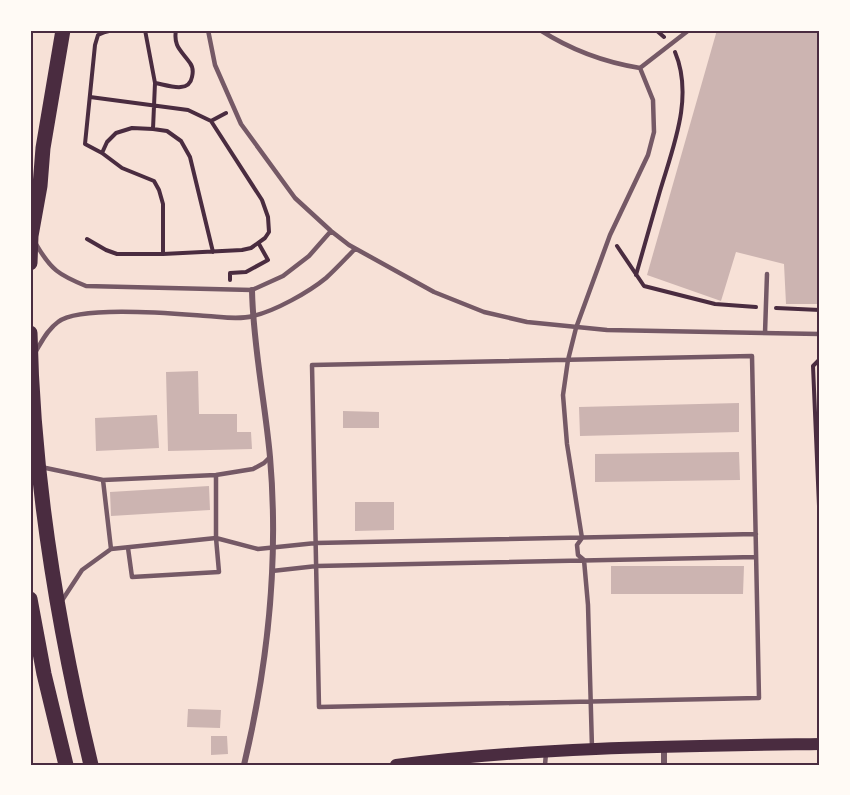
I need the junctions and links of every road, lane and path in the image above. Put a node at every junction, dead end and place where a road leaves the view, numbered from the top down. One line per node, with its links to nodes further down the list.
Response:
1 (63, 30): 18 (main road)
2 (113, 30): 12 (path)
3 (145, 30): 11 (path)
4 (176, 30): 11 (path)
5 (208, 30): 16 (lane)
6 (540, 30): 10 (lane)
7 (656, 30): 9 (path)
8 (689, 30): 9 (lane)
9 (671, 44): 10 (lane); 26 (path)
10 (640, 68): 17 (lane)
11 (155, 83): 13 (path)
12 (90, 96): 13 (path); 15 (path)
13 (154, 106): 14 (path); 20 (path)
14 (153, 129): 15 (path); 22 (path)
15 (102, 153): 23 (path)
16 (331, 231): 21 (lane); 28 (lane)
17 (610, 234): 26 (path); 32 (lane)
18 (31, 236): 24 (main road); 27 (lane)
19 (87, 239): 23 (path)
20 (259, 244): 22 (path); 27 (path)
21 (355, 249): 31 (lane); 32 (lane)
22 (213, 252): 23 (path)
23 (163, 254)
24 (30, 263)
25 (767, 274): 29 (lane)
26 (636, 275): 29 (path)
27 (230, 290): 28 (lane)
28 (252, 290): 31 (street)
29 (765, 307): 30 (path); 34 (lane)
30 (820, 310)
31 (252, 317): 38 (lane); 39 (street)
32 (576, 328): 34 (lane); 36 (lane)
33 (30, 333): 38 (main road)
34 (765, 333): 35 (lane)
35 (820, 334)
36 (568, 360): 44 (lane); 46 (lane); 47 (lane)
37 (820, 360): 43 (path)
38 (31, 362): 40 (main road)
39 (270, 457): 41 (lane); 48 (street)
40 (38, 466): 42 (lane); 56 (main road)
41 (216, 475): 42 (lane); 45 (lane)
42 (103, 480): 50 (lane)
43 (820, 529)
44 (756, 534): 46 (lane); 51 (lane)
45 (216, 538): 48 (lane); 49 (lane); 49 (lane)
46 (582, 538): 47 (lane); 52 (lane)
47 (316, 543): 48 (lane); 53 (lane)
48 (273, 547): 54 (street)
49 (128, 548): 50 (lane)
50 (111, 549): 56 (lane)
51 (756, 557): 52 (lane); 58 (lane)
52 (584, 560): 53 (lane); 58 (lane)
53 (316, 566): 54 (lane); 58 (lane)
54 (272, 571): 65 (street)
55 (30, 599): 57 (main road)
56 (57, 609): 64 (main road)
57 (33, 643): 63 (main road)
58 (590, 702): 61 (lane)
59 (820, 744): 60 (main road)
60 (664, 747): 61 (main road); 67 (street)
61 (592, 750): 62 (main road)
62 (545, 759): 66 (main road)
63 (66, 765)
64 (91, 765)
65 (244, 765)
66 (396, 765)
67 (664, 765)

